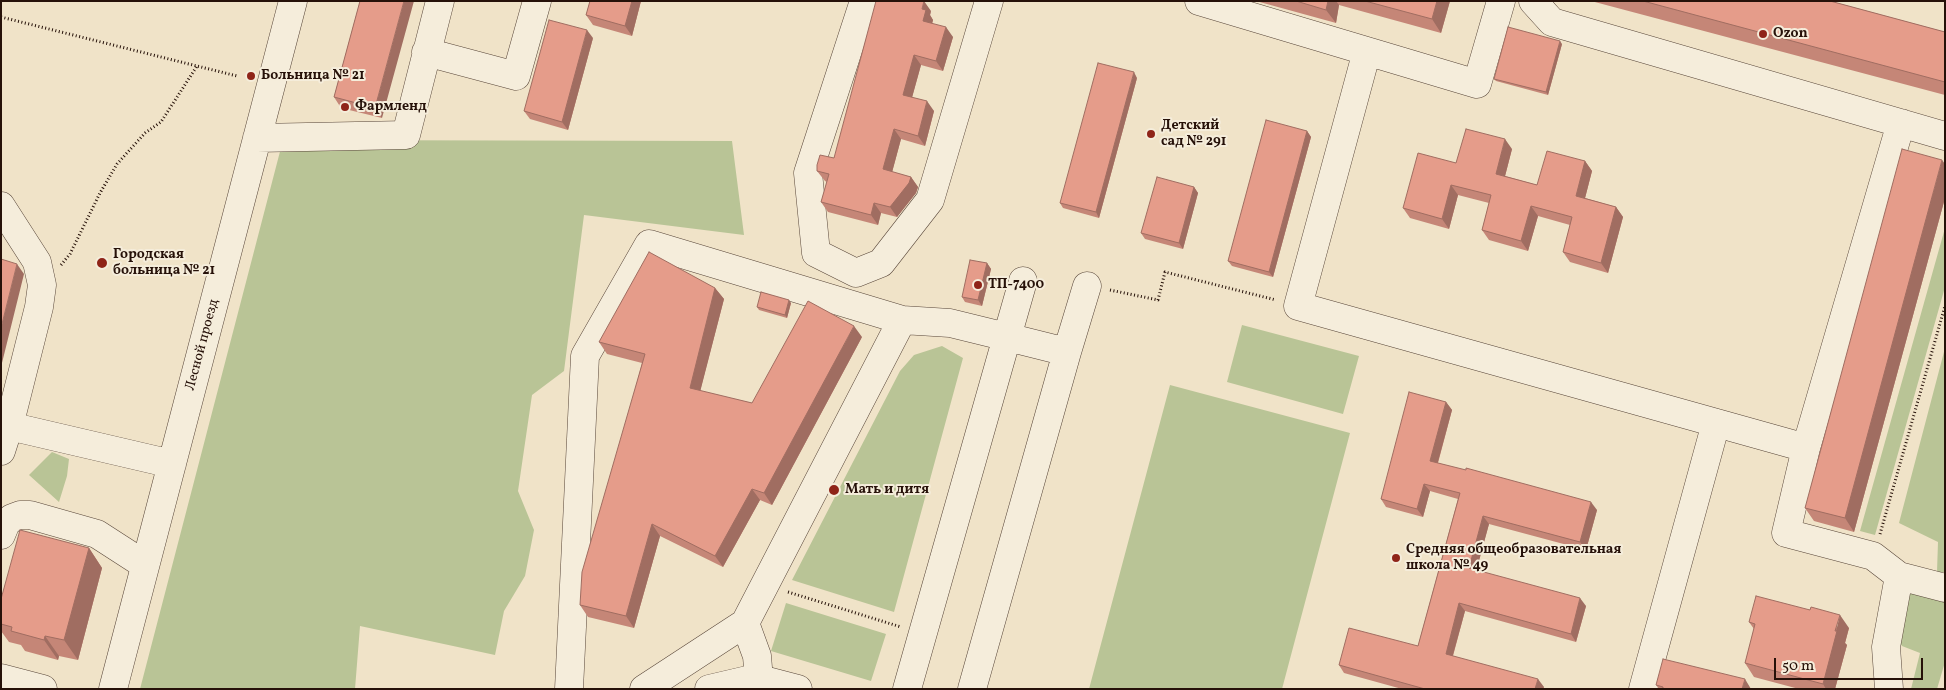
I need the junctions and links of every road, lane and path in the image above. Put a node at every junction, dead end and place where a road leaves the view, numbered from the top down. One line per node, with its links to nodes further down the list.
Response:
1 (293, 1): 16 (street, Лесной проезд)
2 (440, 1): 11 (street)
3 (537, 1): 11 (street)
4 (864, 1): 5 (street)
5 (989, 1)
6 (1199, 1): 10 (street)
7 (1501, 1): 10 (street)
8 (1533, 1): 14 (street)
9 (1, 17): 12 (path)
10 (1366, 51): 21 (street)
11 (426, 52): 16 (street)
12 (197, 66): 13 (path); 19 (path)
13 (237, 76)
14 (1900, 123): 15 (street); 28 (street)
15 (1945, 136)
16 (257, 138): 29 (street, Лесной проезд)
17 (1, 206): 19 (street)
18 (1023, 281): 24 (street)
19 (42, 285): 27 (street)
20 (1087, 286): 21 (path); 25 (street)
21 (1298, 306): 26 (street)
22 (1945, 306): 31 (path)
23 (902, 320): 24 (street); 34 (street); 42 (street)
24 (1007, 337): 25 (street); 37 (street)
25 (1067, 352): 47 (street)
26 (1716, 423): 28 (street); 48 (street)
27 (5, 439): 29 (street)
28 (1806, 448): 31 (street)
29 (172, 464): 32 (street, Лесной проезд)
30 (1, 535): 32 (street)
31 (1873, 556): 33 (street)
32 (145, 565): 41 (street, Лесной проезд)
33 (1899, 576): 35 (street); 49 (street)
34 (766, 585): 36 (street); 37 (path)
35 (1945, 588)
36 (746, 624): 39 (street); 43 (street)
37 (923, 634): 46 (street)
38 (1, 678): 40 (street)
39 (756, 678): 44 (street); 45 (street)
40 (42, 689)
41 (113, 689)
42 (569, 689)
43 (644, 689)
44 (709, 689)
45 (798, 689)
46 (907, 689)
47 (972, 689)
48 (1643, 689)
49 (1889, 689)

